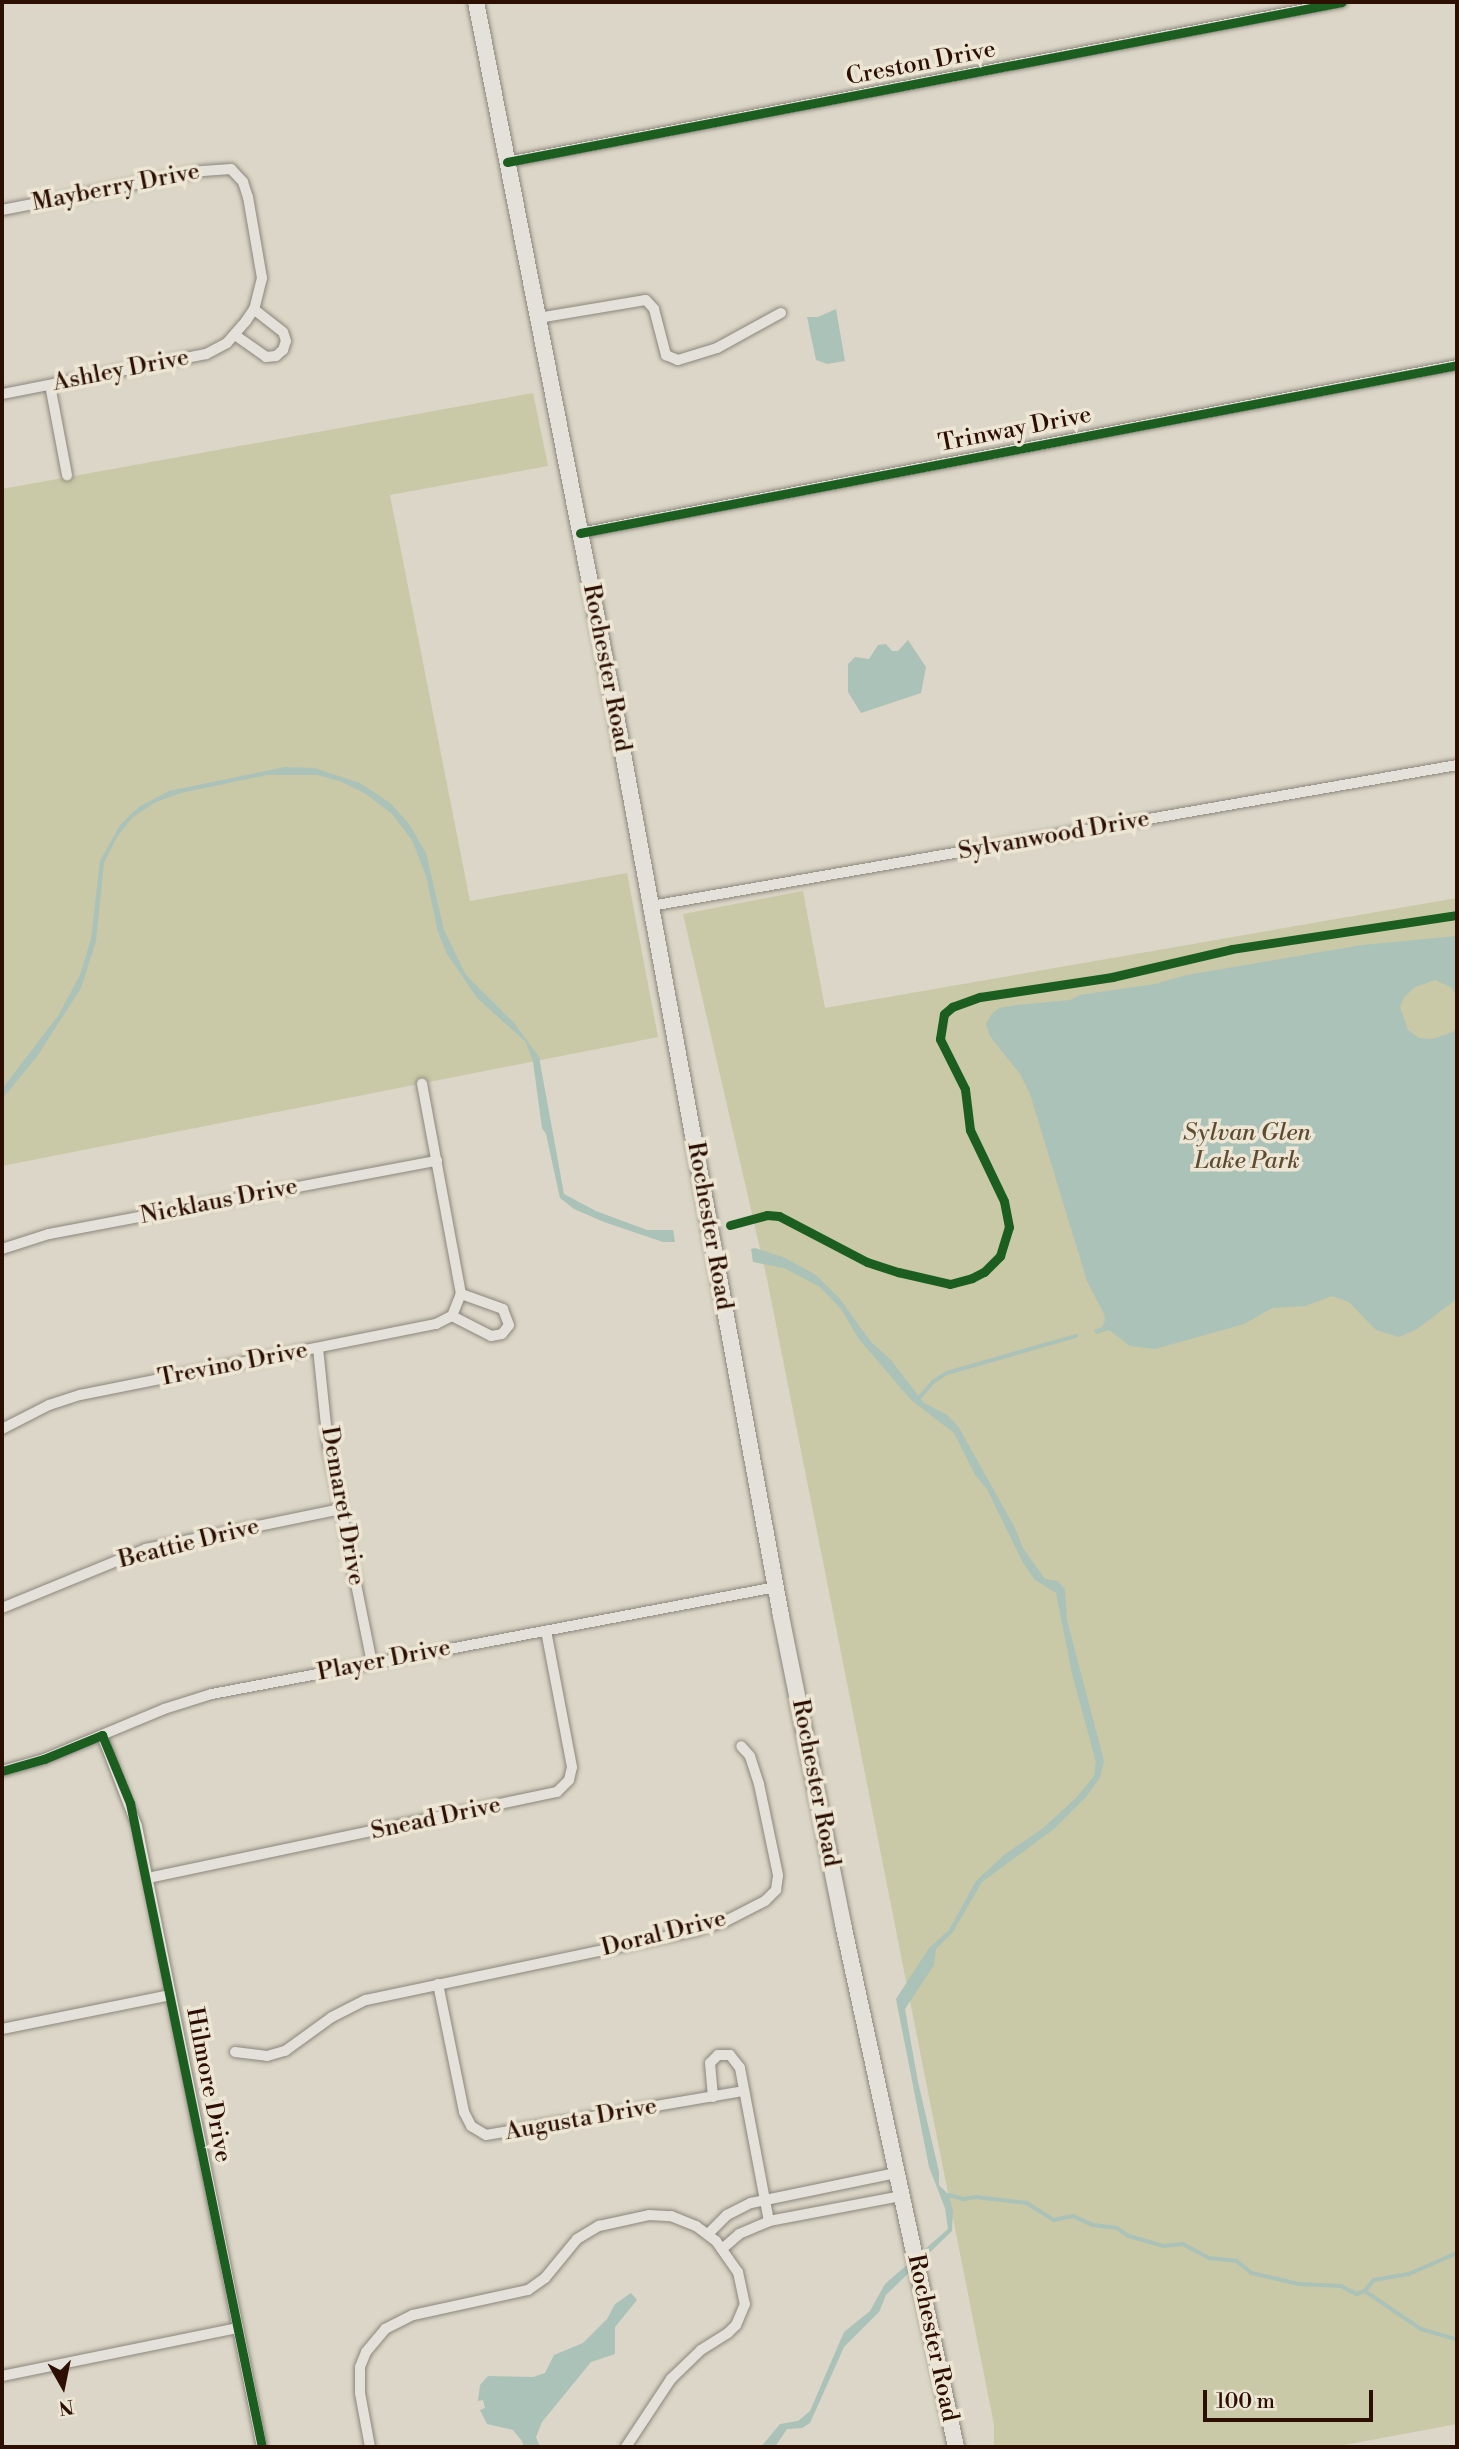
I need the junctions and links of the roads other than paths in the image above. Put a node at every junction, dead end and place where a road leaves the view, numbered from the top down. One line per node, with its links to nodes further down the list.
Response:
1 (476, 2): 3 (main road, Rochester Road)
2 (1342, 2): 3 (street, Creston Drive)
3 (507, 162): 8 (main road, Rochester Road)
4 (231, 169): 5 (street, Mayberry Drive); 6 (street, Ashley Drive)
5 (2, 210)
6 (254, 309): 9 (street, Ashley Drive); 9 (street)
7 (781, 313): 8 (street)
8 (538, 317): 14 (main road, Rochester Road)
9 (235, 335): 11 (street, Ashley Drive)
10 (1457, 365): 14 (street, Trinway Drive)
11 (50, 385): 12 (street, Ashley Drive); 13 (street)
12 (2, 394)
13 (67, 475)
14 (580, 533): 16 (main road, Rochester Road)
15 (1457, 765): 16 (street, Sylvanwood Drive)
16 (651, 906): 25 (main road, Rochester Road)
17 (422, 1084): 18 (street)
18 (437, 1161): 19 (street, Nicklaus Drive); 20 (street)
19 (2, 1249)
20 (460, 1298): 21 (street); 21 (street)
21 (452, 1316): 22 (street, Trevino Drive)
22 (318, 1348): 23 (street, Trevino Drive); 24 (street, Demaret Drive)
23 (2, 1429)
24 (341, 1509): 26 (street, Beattie Drive); 28 (street, Demaret Drive)
25 (776, 1587): 27 (street, Player Drive); 39 (main road, Rochester Road)
26 (2, 1608)
27 (546, 1631): 28 (street, Player Drive); 32 (street, Snead Drive)
28 (372, 1663): 29 (street, Player Drive)
29 (102, 1735): 31 (street, Player Drive); 32 (street, Hilmore Drive)
30 (741, 1745): 33 (street, Doral Drive)
31 (2, 1771)
32 (148, 1878): 34 (street, Hilmore Drive)
33 (438, 1984): 36 (street, Doral Drive); 38 (street, Augusta Drive)
34 (171, 1995): 35 (street); 45 (street, Hilmore Drive)
35 (2, 2029)
36 (235, 2052)
37 (744, 2091): 38 (street, Augusta Drive); 38 (street); 41 (street)
38 (713, 2097)
39 (896, 2173): 40 (main road, Rochester Road); 41 (street)
40 (901, 2196): 42 (street); 50 (main road, Rochester Road)
41 (764, 2199): 42 (street); 43 (street)
42 (769, 2221): 44 (street)
43 (708, 2234): 44 (street); 48 (street)
44 (722, 2249): 49 (street)
45 (238, 2328): 46 (street); 47 (street, Hilmore Drive)
46 (2, 2376)
47 (261, 2447)
48 (370, 2447)
49 (626, 2447)
50 (956, 2447)

